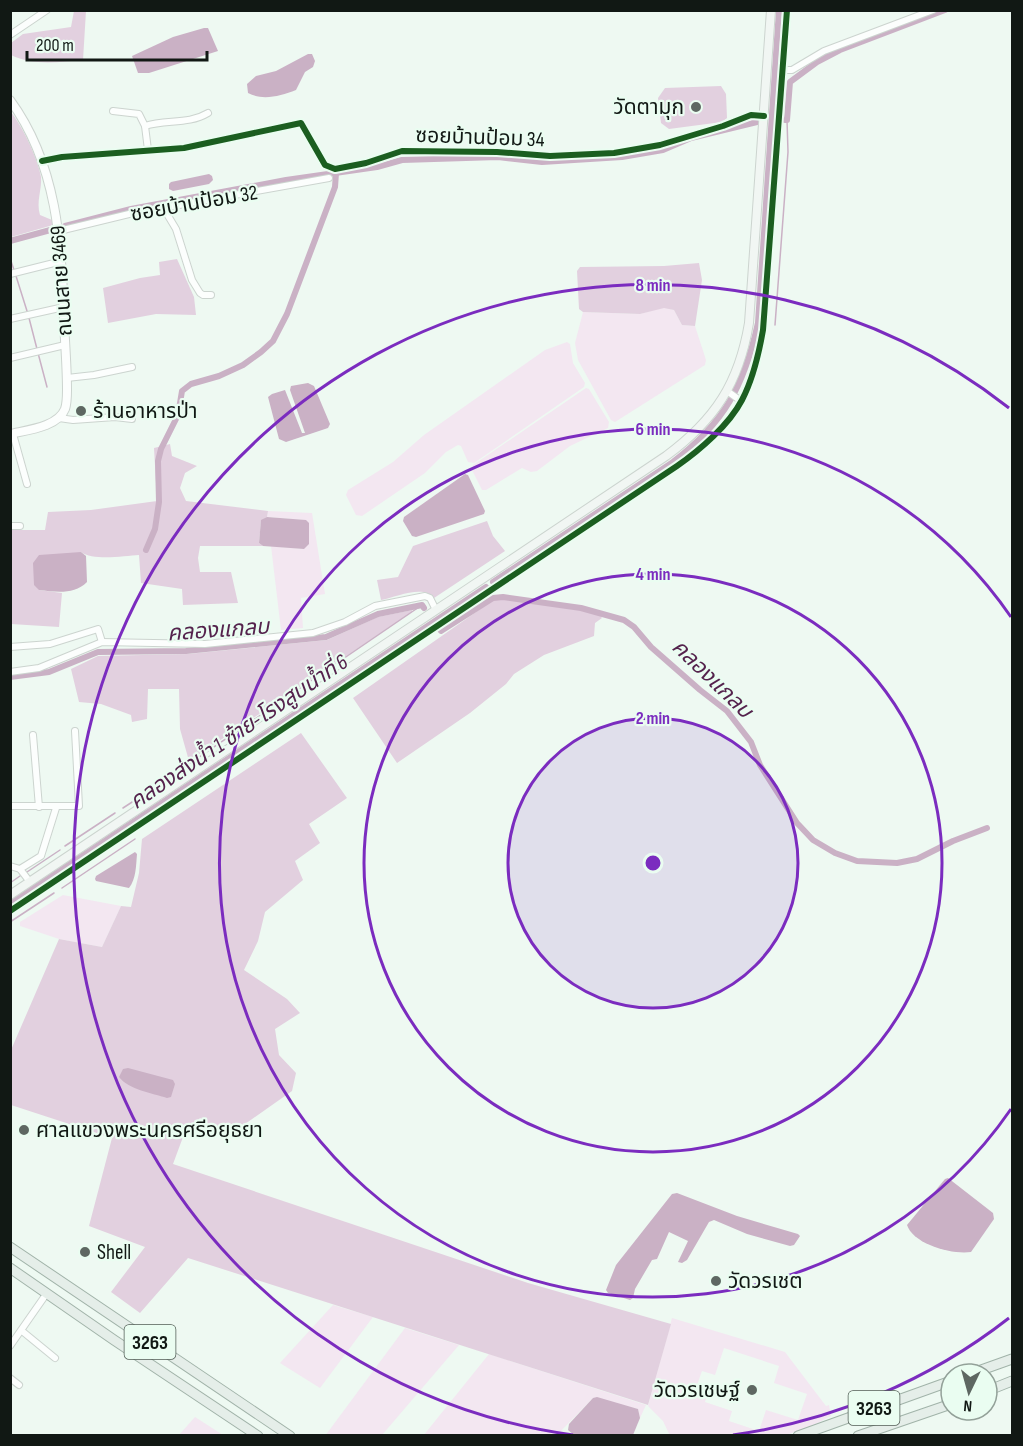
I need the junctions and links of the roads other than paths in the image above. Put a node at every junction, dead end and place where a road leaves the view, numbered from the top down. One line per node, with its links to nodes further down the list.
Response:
1 (47, 10): 5 (street)
2 (771, 10): 10 (main road)
3 (787, 10): 6 (street)
4 (933, 10): 6 (street)
5 (10, 35)
6 (783, 70): 26 (street)
7 (10, 100): 13 (street, ถนนสาย 3469)
8 (113, 111): 11 (street)
9 (208, 113): 11 (street)
10 (764, 116): 12 (street, ซอยบ้านป้อม 34); 26 (main road)
11 (145, 126): 12 (street)
12 (148, 150): 13 (street, ซอยบ้านป้อม 34)
13 (42, 161): 16 (street, ถนนสาย 3469)
14 (329, 178): 15 (street, ซอยบ้านป้อม 32)
15 (164, 209): 16 (street, ซอยบ้านป้อม 32); 19 (street)
16 (59, 231): 17 (street, ถนนสาย 3469)
17 (62, 261): 18 (street); 20 (street, ถนนสาย 3469)
18 (10, 274)
19 (211, 295)
20 (64, 307): 21 (street); 22 (street, ถนนสาย 3469)
21 (10, 319)
22 (65, 345): 23 (street); 25 (street, ถนนสาย 3469)
23 (10, 358)
24 (132, 367): 25 (street)
25 (67, 378): 27 (street, ถนนสาย 3469)
26 (734, 396): 33 (main road); 33 (street)
27 (59, 418): 28 (street); 29 (street)
28 (132, 419)
29 (12, 434): 30 (street)
30 (27, 484)
31 (10, 526): 32 (street)
32 (20, 526)
33 (561, 535): 34 (main road); 35 (street)
34 (482, 579): 35 (street); 36 (main road)
35 (493, 587): 42 (street)
36 (436, 610): 37 (street); 42 (main road)
37 (102, 642): 38 (street); 39 (street)
38 (10, 647)
39 (10, 672)
40 (75, 731): 45 (street)
41 (33, 735): 44 (street)
42 (238, 752): 48 (main road); 48 (street)
43 (10, 806): 44 (street)
44 (39, 807): 45 (street)
45 (56, 808): 47 (street)
46 (10, 866): 47 (street)
47 (20, 869): 48 (street)
48 (40, 882): 49 (main road); 50 (street)
49 (10, 895)
50 (10, 911)
51 (10, 1248): 55 (main road, 3263)
52 (10, 1268): 53 (main road, 3263)
53 (47, 1293): 54 (street); 57 (main road, 3263)
54 (22, 1331): 56 (street); 58 (street)
55 (148, 1340): 57 (main road); 64 (main road, 3263)
56 (10, 1346)
57 (138, 1355): 63 (main road, 3263)
58 (55, 1358)
59 (10, 1378): 60 (street)
60 (19, 1385)
61 (939, 1385): 65 (main road, 3263)
62 (939, 1408): 66 (main road, 3263)
63 (258, 1436)
64 (290, 1436)
65 (798, 1436)
66 (858, 1436)

